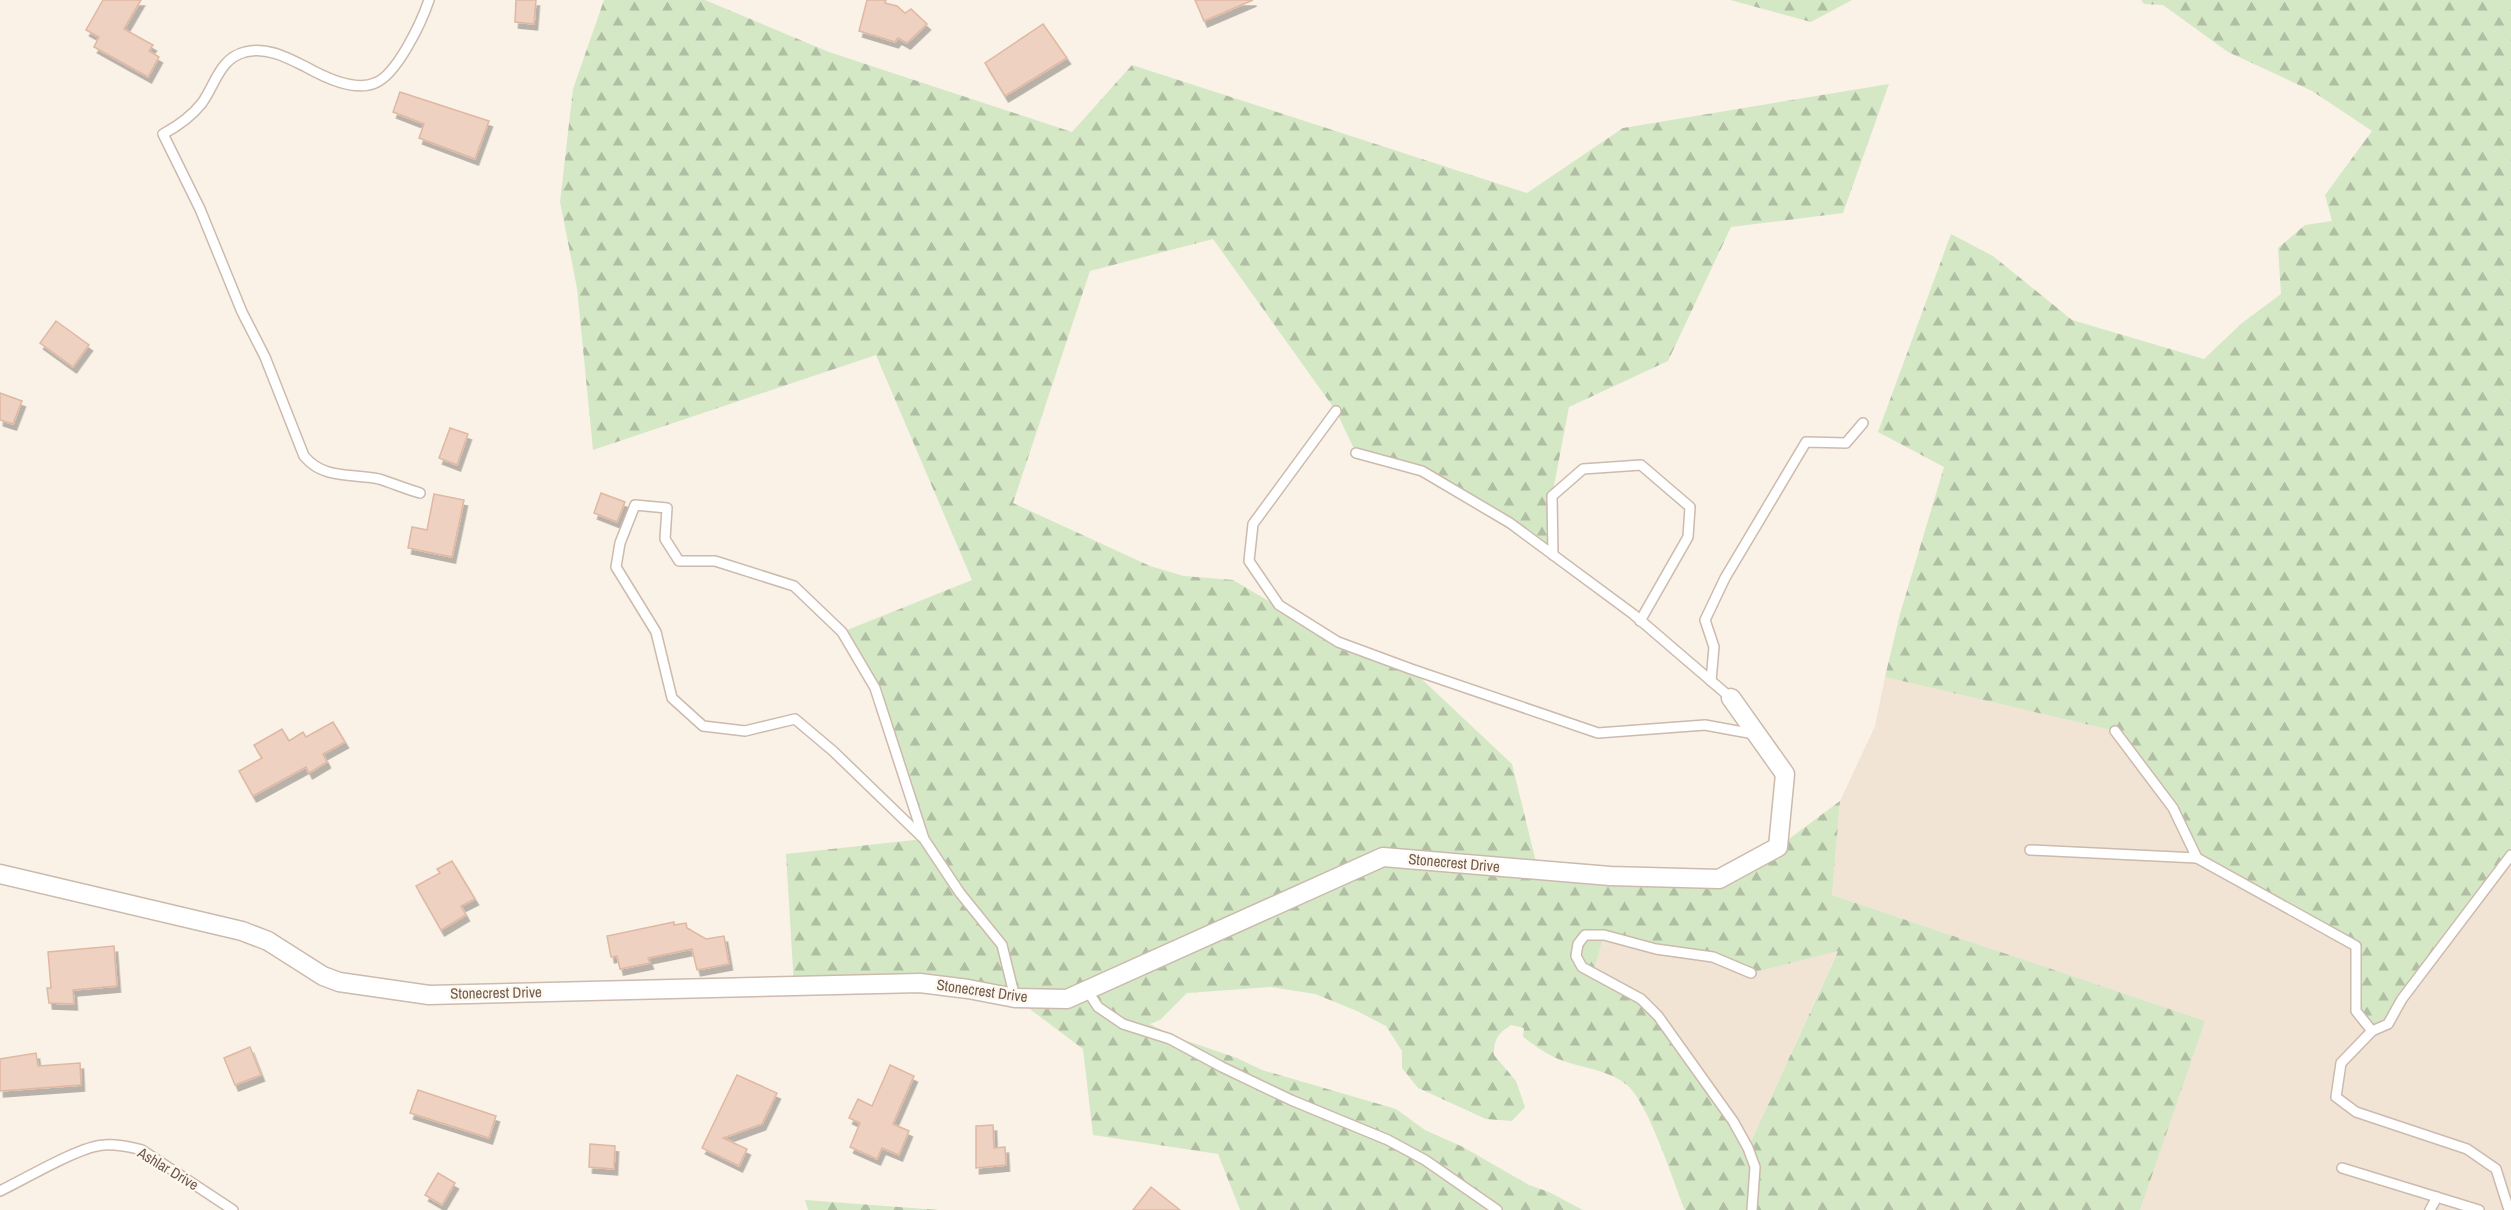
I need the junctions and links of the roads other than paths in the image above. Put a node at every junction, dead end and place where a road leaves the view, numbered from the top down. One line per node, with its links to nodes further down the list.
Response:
1 (429, 0): 5 (lane)
2 (1336, 411): 11 (lane)
3 (1863, 423): 8 (lane)
4 (1356, 453): 6 (lane)
5 (420, 493)
6 (1553, 555): 7 (lane); 7 (lane)
7 (1640, 621): 8 (lane)
8 (1712, 681): 9 (lane)
9 (1731, 698): 11 (street, Stonecrest Drive)
10 (2115, 731): 15 (lane)
11 (1757, 734): 18 (street, Stonecrest Drive)
12 (924, 839): 12 (lane); 19 (lane)
13 (2030, 850): 15 (lane)
14 (2511, 855): 20 (lane)
15 (2197, 858): 20 (lane)
16 (0, 874): 19 (street, Stonecrest Drive)
17 (1751, 973): 26 (lane)
18 (1087, 990): 19 (street, Stonecrest Drive); 25 (lane)
19 (1015, 998)
20 (2372, 1031): 29 (lane)
21 (2342, 1168): 23 (lane)
22 (0, 1191): 24 (lane, Ashlar Drive)
23 (2437, 1197): 27 (lane); 28 (lane)
24 (233, 1210)
25 (1497, 1210)
26 (1752, 1210)
27 (2430, 1210)
28 (2479, 1210)
29 (2509, 1210)

